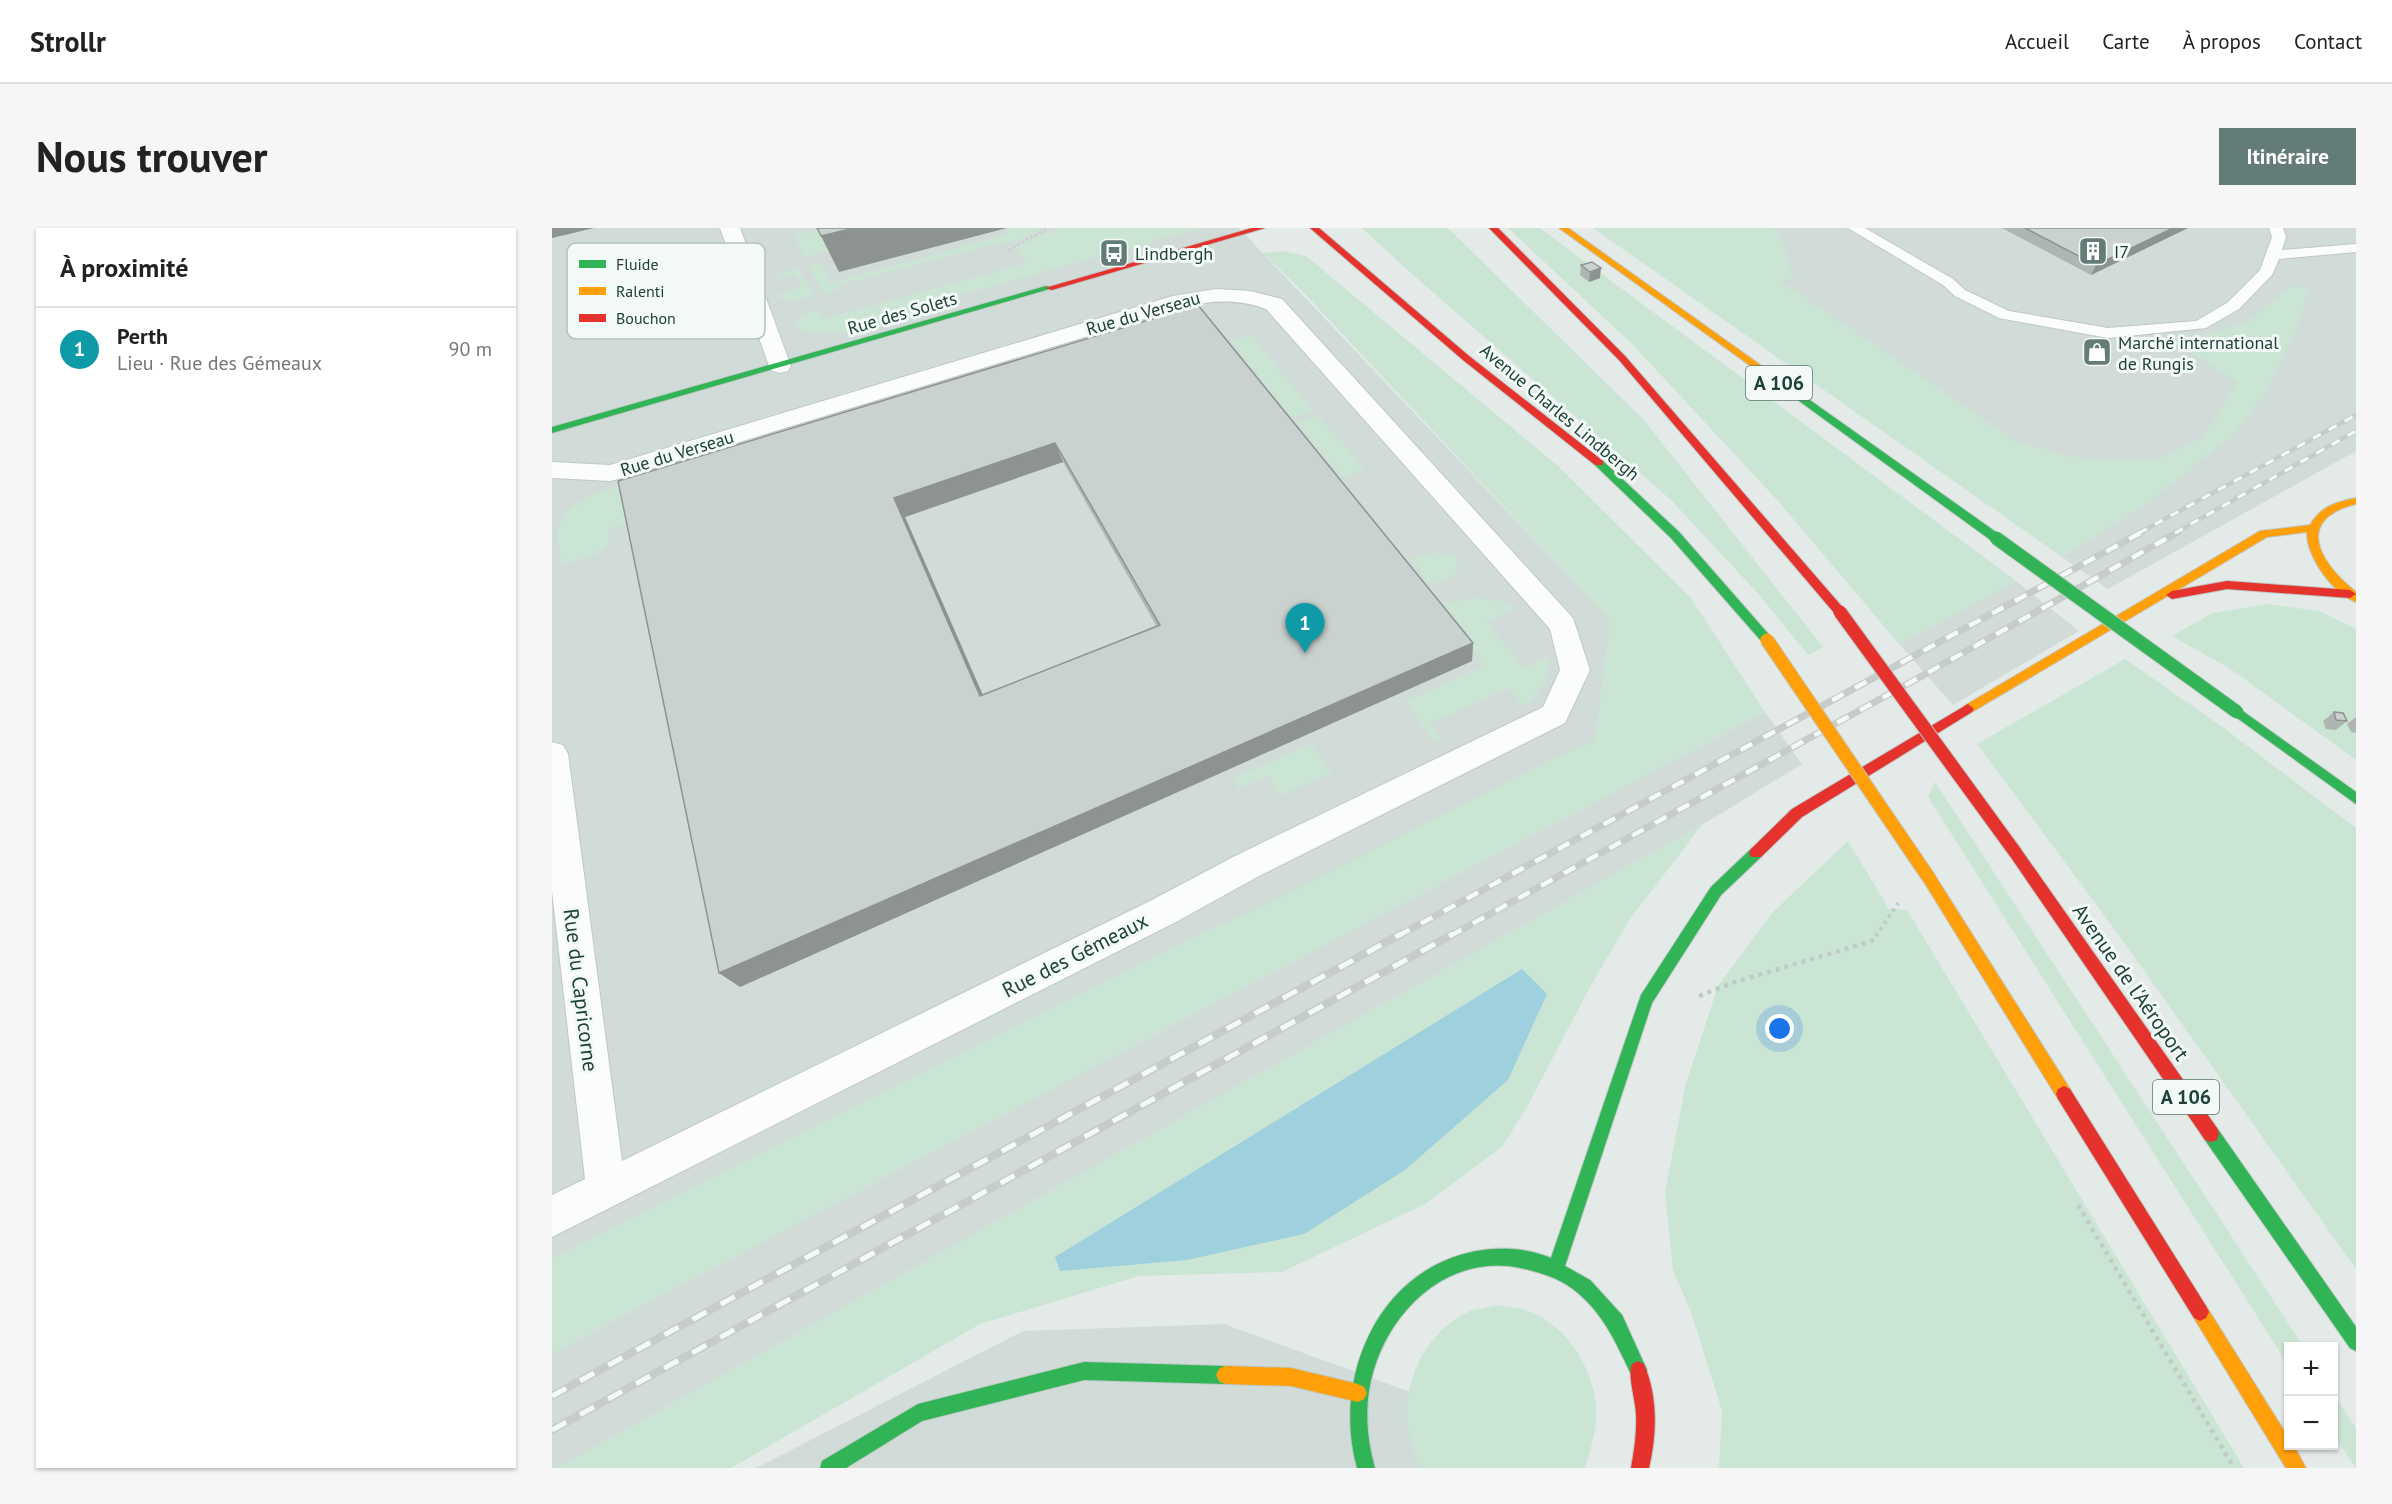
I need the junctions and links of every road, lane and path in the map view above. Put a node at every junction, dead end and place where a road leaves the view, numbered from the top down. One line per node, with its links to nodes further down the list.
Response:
1 (730, 228): 9 (street)
2 (1048, 228): 11 (path)
3 (1261, 228): 14 (main road, Rue des Solets)
4 (1314, 228): 34 (main road, Avenue Charles Lindbergh, bridge)
5 (1493, 228): 29 (main road, Avenue de l'Aéroport / A 106, bridge)
6 (1563, 228): 23 (main road, A 106, bridge)
7 (1855, 228): 12 (lane)
8 (2278, 233): 12 (lane)
9 (735, 243)
10 (2356, 248): 12 (lane)
11 (1009, 250)
12 (2273, 255)
13 (765, 325): 14 (street)
14 (780, 366): 15 (main road, Rue des Solets)
15 (552, 430)
16 (552, 470): 21 (street, Rue du Verseau)
17 (2356, 501): 18 (main road)
18 (2312, 528): 19 (main road); 20 (main road)
19 (2353, 596): 20 (main road)
20 (2156, 598): 28 (main road)
21 (1575, 670): 26 (street, Rue des Gémeaux)
22 (552, 754): 26 (street, Rue du Capricorne)
23 (2356, 799)
24 (1898, 903): 25 (path)
25 (1699, 996)
26 (606, 1189): 27 (street, Rue des Gémeaux)
27 (552, 1217)
28 (1556, 1267): 30 (main road); 33 (main road)
29 (2356, 1342)
30 (1358, 1393): 31 (main road); 32 (main road)
31 (829, 1468)
32 (1366, 1468)
33 (1640, 1468)
34 (2297, 1468)

